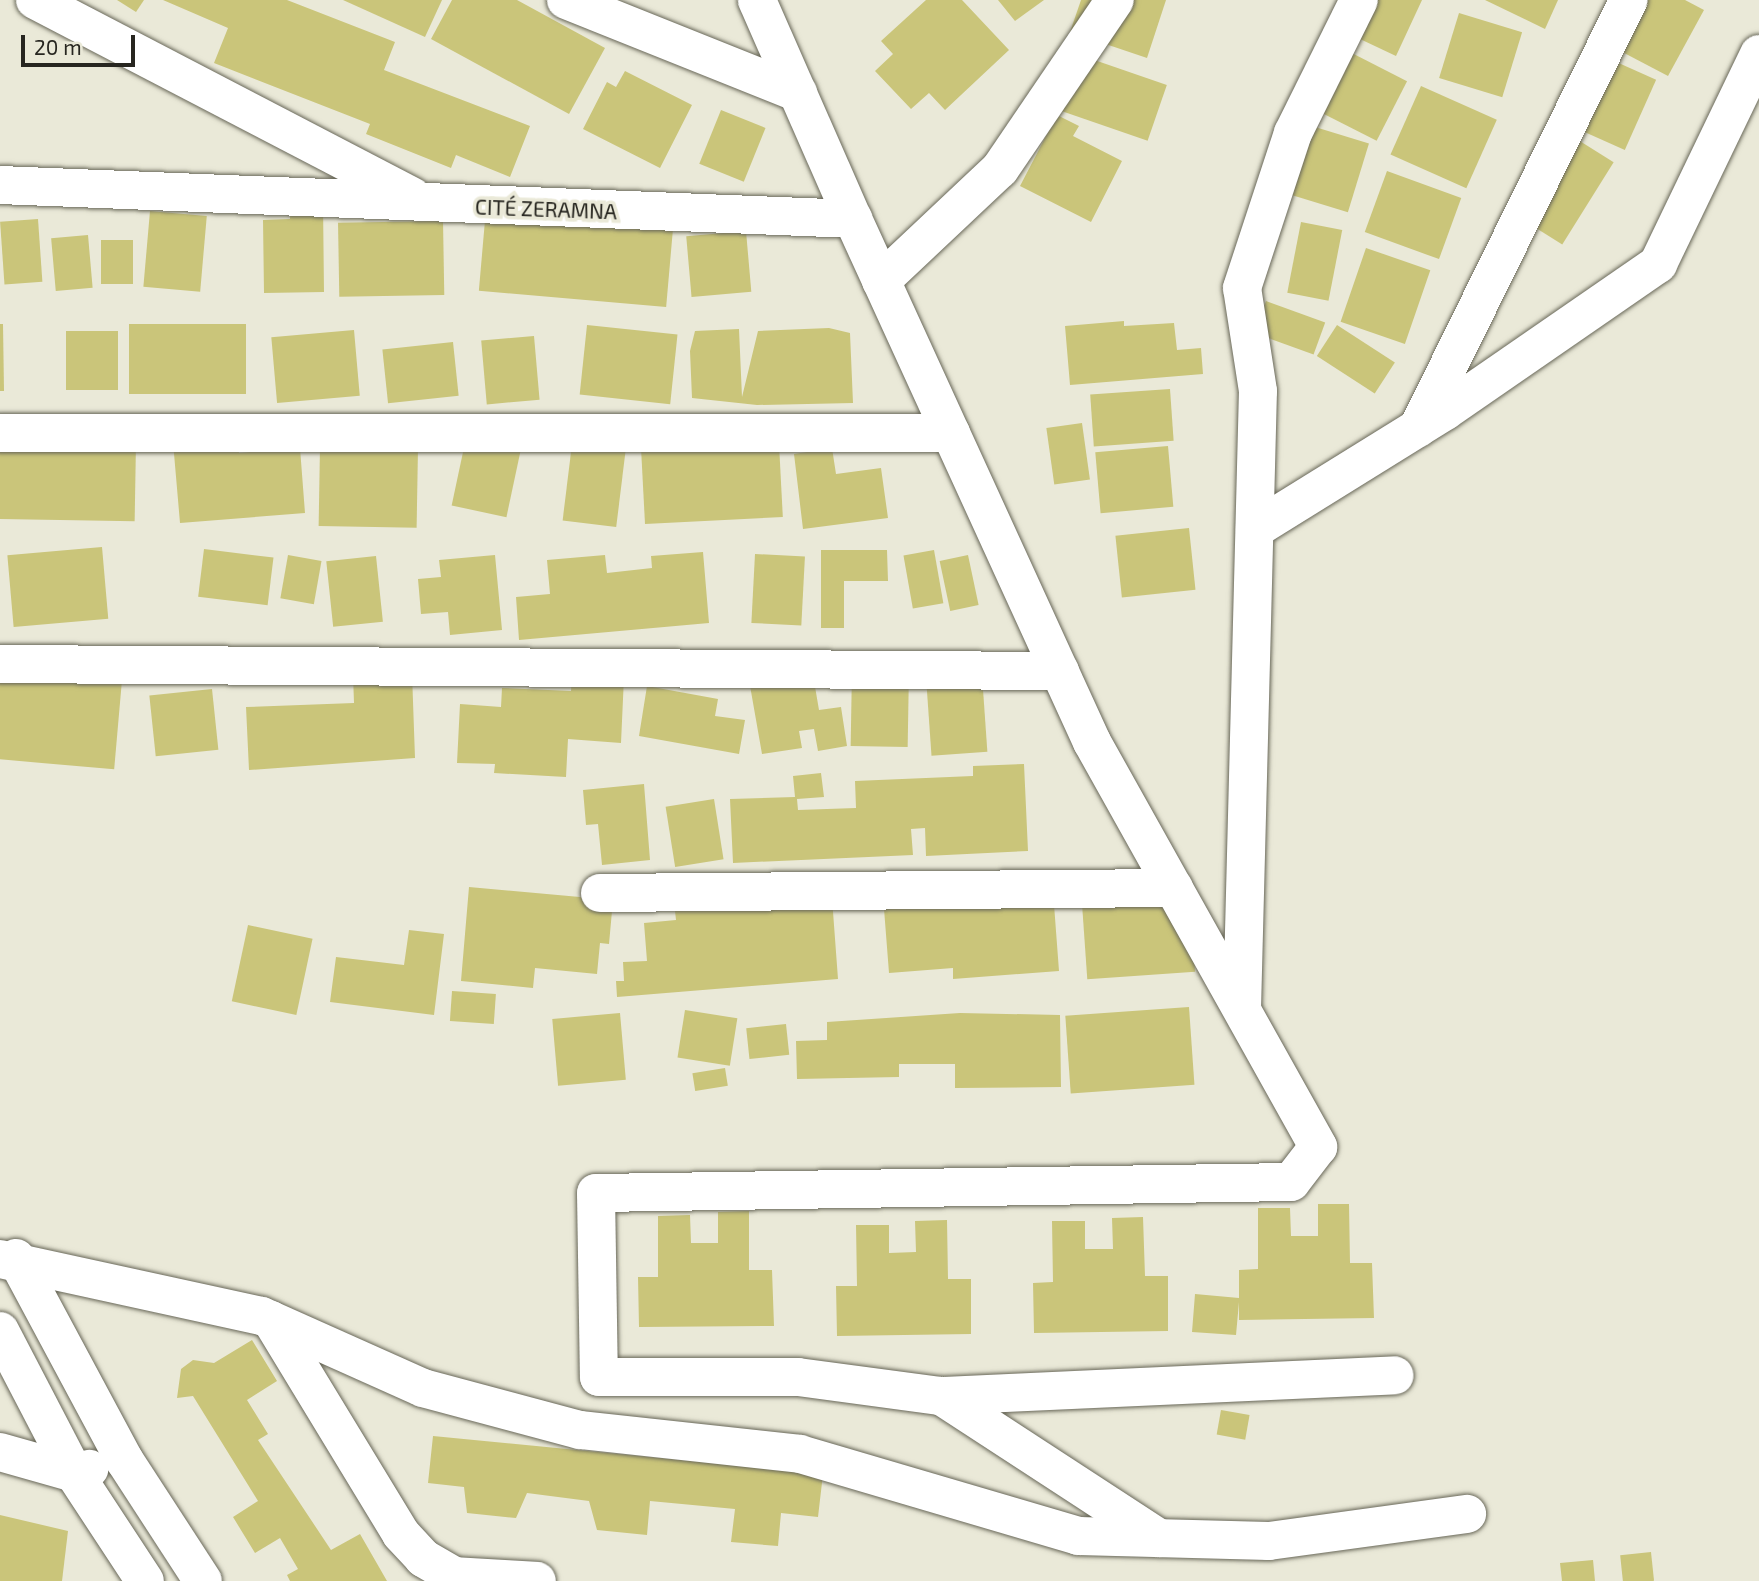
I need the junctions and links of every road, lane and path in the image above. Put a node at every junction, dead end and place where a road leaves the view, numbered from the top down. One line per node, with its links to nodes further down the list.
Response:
1 (35, 0): 10 (street)
2 (566, 0): 8 (street)
3 (757, 0): 8 (street)
4 (1115, 0): 12 (street)
5 (1359, 0): 16 (street)
6 (1629, 0): 13 (street)
7 (1759, 54): 13 (street)
8 (798, 93): 11 (street)
9 (0, 185): 10 (street, CITÉ ZERAMNA)
10 (426, 203): 11 (street, CITÉ ZERAMNA)
11 (853, 219): 12 (street)
12 (881, 281): 15 (street)
13 (1418, 428): 16 (street)
14 (0, 433): 15 (street)
15 (951, 433): 18 (street)
16 (1255, 530): 21 (street)
17 (0, 664): 18 (street)
18 (1060, 671): 19 (street)
19 (1174, 888): 20 (street); 21 (street)
20 (600, 893)
21 (1242, 1011): 26 (street)
22 (8, 1259): 23 (street); 28 (street)
23 (271, 1320): 31 (street); 34 (street)
24 (0, 1331): 29 (street)
25 (1395, 1375): 26 (street)
26 (941, 1396): 31 (street)
27 (0, 1452): 29 (street)
28 (125, 1461): 29 (street); 33 (street)
29 (74, 1473): 32 (street)
30 (1467, 1514): 31 (street)
31 (1159, 1538)
32 (145, 1581)
33 (203, 1581)
34 (537, 1581)

